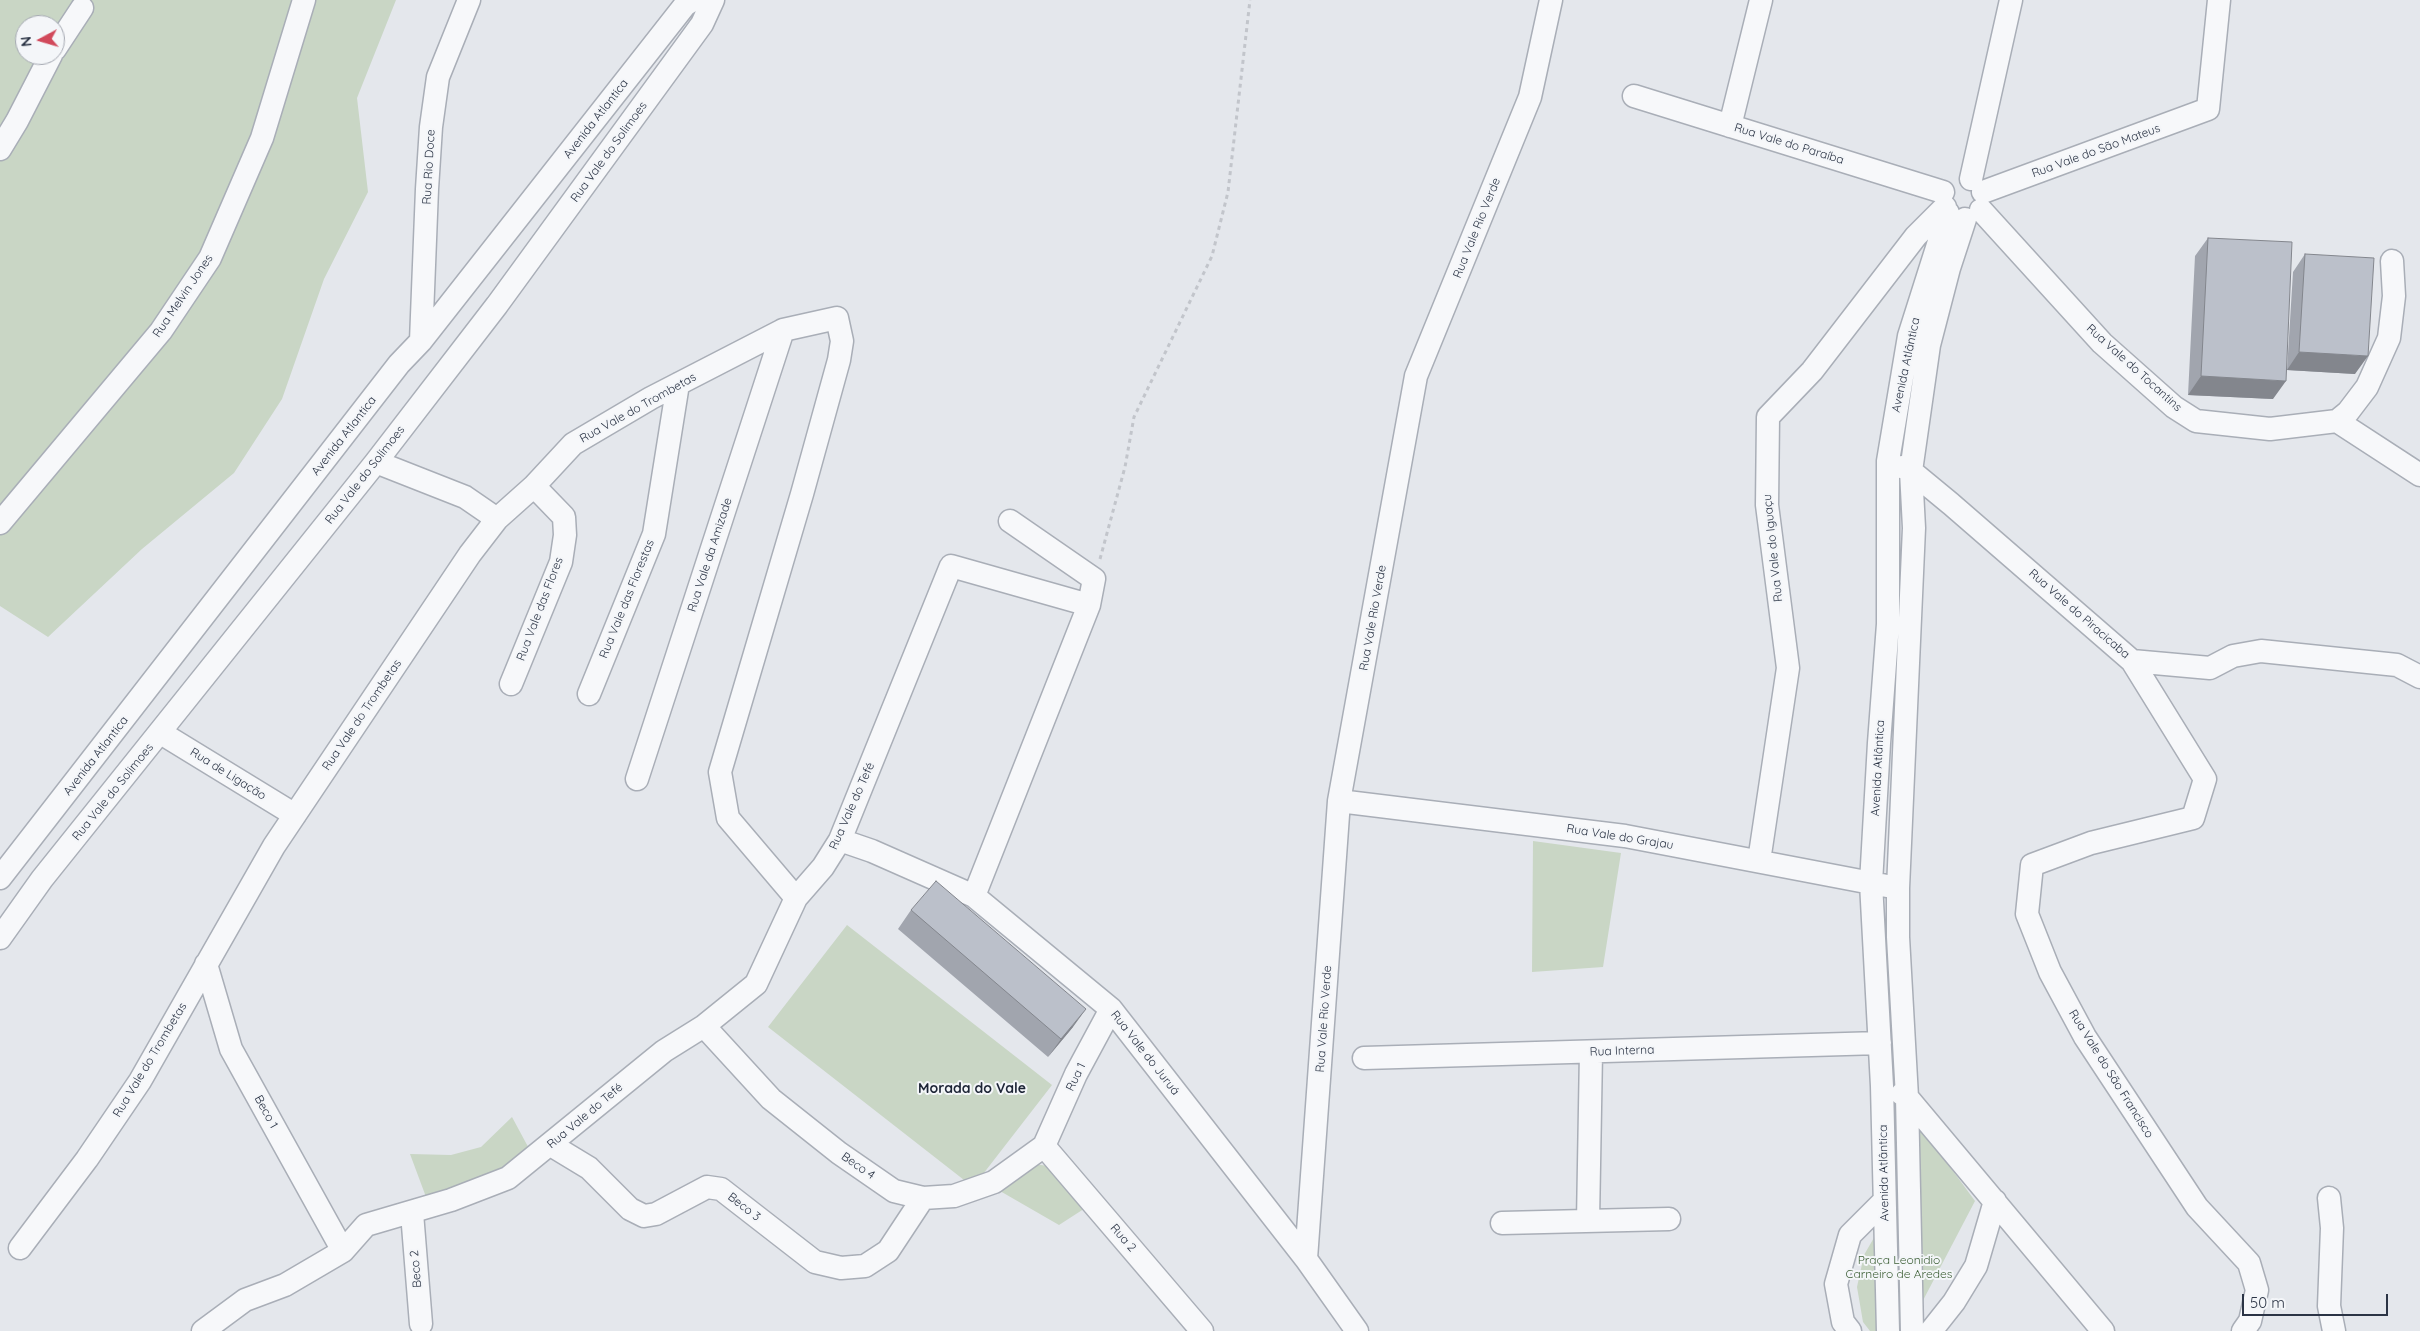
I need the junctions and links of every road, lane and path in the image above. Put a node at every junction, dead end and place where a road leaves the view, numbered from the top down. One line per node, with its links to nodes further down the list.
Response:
1 (304, 0): 29 (street, Rua Melvin Jones)
2 (469, 0): 19 (street, Rua Rio Doce)
3 (693, 0): 19 (street, Avenida Atlantica)
4 (713, 0): 23 (street, Rua Vale do Solimoes)
5 (1250, 0): 30 (path)
6 (1550, 0): 38 (street, Rua Vale Rio Verde)
7 (1761, 0): 14 (street)
8 (2011, 0): 16 (street, Avenida Atlântica)
9 (2219, 0): 16 (street, Rua Vale do São Mateus)
10 (82, 8): 11 (street)
11 (65, 34)
12 (46, 65): 15 (street)
13 (1634, 96): 14 (street, Rua Vale do Paraíba)
14 (1730, 126): 16 (street, Rua Vale do Paraíba)
15 (0, 149)
16 (1962, 202): 21 (street, Rua Vale do Tocantins); 22 (street, Avenida Atlântica); 24 (street, Avenida Atlântica); 41 (street, Rua Vale do Iguaçu)
17 (2392, 261): 21 (street)
18 (783, 330): 20 (street, Rua Vale do Trombetas); 37 (street, Rua Vale da Amizade); 46 (street, Rua Vale do Trombetas)
19 (422, 341): 42 (street, Avenida Atlantica)
20 (678, 384): 26 (street, Rua Vale do Trombetas); 35 (street, Rua Vale das Florestas)
21 (2337, 421): 25 (street)
22 (1888, 461): 24 (street, Rua Vale do Piracicaba); 43 (street, Avenida Atlântica)
23 (376, 462): 27 (street); 36 (street, Rua Vale do Solimoes)
24 (1911, 471): 32 (street, Rua Vale do Piracicaba); 44 (street, Avenida Atlântica)
25 (2420, 475)
26 (534, 486): 27 (street, Rua Vale do Trombetas); 34 (street, Rua Vale das Flores)
27 (497, 519): 39 (street, Rua Vale do Trombetas)
28 (1010, 521): 30 (street)
29 (0, 523)
30 (1094, 579): 31 (street)
31 (1089, 605): 40 (street, Rua Vale do Tefé); 45 (street)
32 (2132, 661): 33 (street, Rua Vale do Piracicaba); 79 (street, Rua Vale do São Francisco)
33 (2420, 677)
34 (511, 684)
35 (589, 694)
36 (161, 733): 39 (street, Rua de Ligação); 47 (street, Rua Vale do Solimoes)
37 (637, 779)
38 (1340, 801): 41 (street, Rua Vale do Grajau); 68 (street, Rua Vale Rio Verde)
39 (295, 815): 48 (street, Rua Vale do Trombetas)
40 (840, 840): 45 (street, Rua Vale do Juruá); 46 (street, Rua Vale do Tefé)
41 (1759, 861): 43 (street, Rua Vale do Grajau)
42 (0, 878)
43 (1872, 883): 44 (street, Rua Vale do Grajau); 51 (street, Avenida Atlântica)
44 (1898, 888): 55 (street, Avenida Atlântica)
45 (974, 896): 49 (street, Rua Vale do Juruá)
46 (796, 898): 50 (street, Rua Vale do Tefé)
47 (1, 941)
48 (206, 964): 66 (street, Rua Vale do Trombetas); 67 (street, Beco 1)
49 (1111, 1009): 57 (street, Rua 1); 68 (street, Rua Vale do Juruá)
50 (704, 1026): 56 (street, Rua Vale do Tefé); 58 (street, Beco 4)
51 (1880, 1042): 52 (street, Rua Interna); 54 (street, Avenida Atlântica)
52 (1591, 1052): 53 (street, Rua Interna); 64 (street)
53 (1364, 1058)
54 (1882, 1086): 55 (street); 60 (street, Avenida Atlântica)
55 (1907, 1096): 61 (street); 76 (street, Avenida Atlântica)
56 (551, 1145): 58 (street, Beco 3); 62 (street, Rua Vale do Tefé)
57 (1044, 1146): 58 (street, Beco 4); 72 (street, Rua 2)
58 (923, 1198)
59 (2329, 1198): 80 (street)
60 (1884, 1201): 74 (street); 75 (street, Avenida Atlântica)
61 (1995, 1201): 77 (street); 78 (street)
62 (412, 1213): 67 (street, Rua Vale do Tefé); 70 (street, Beco 2)
63 (1669, 1219): 64 (street)
64 (1588, 1221): 65 (street)
65 (1502, 1223)
66 (20, 1248)
67 (343, 1251): 69 (street, Rua Vale do Tefé)
68 (1306, 1260): 73 (street, Rua Vale do Juruá)
69 (228, 1324): 71 (street, Rua Vale do Tefé)
70 (421, 1324)
71 (203, 1331)
72 (1202, 1331)
73 (1358, 1331)
74 (1850, 1331)
75 (1888, 1331)
76 (1912, 1331)
77 (1931, 1331)
78 (2103, 1331)
79 (2243, 1331)
80 (2334, 1331)

